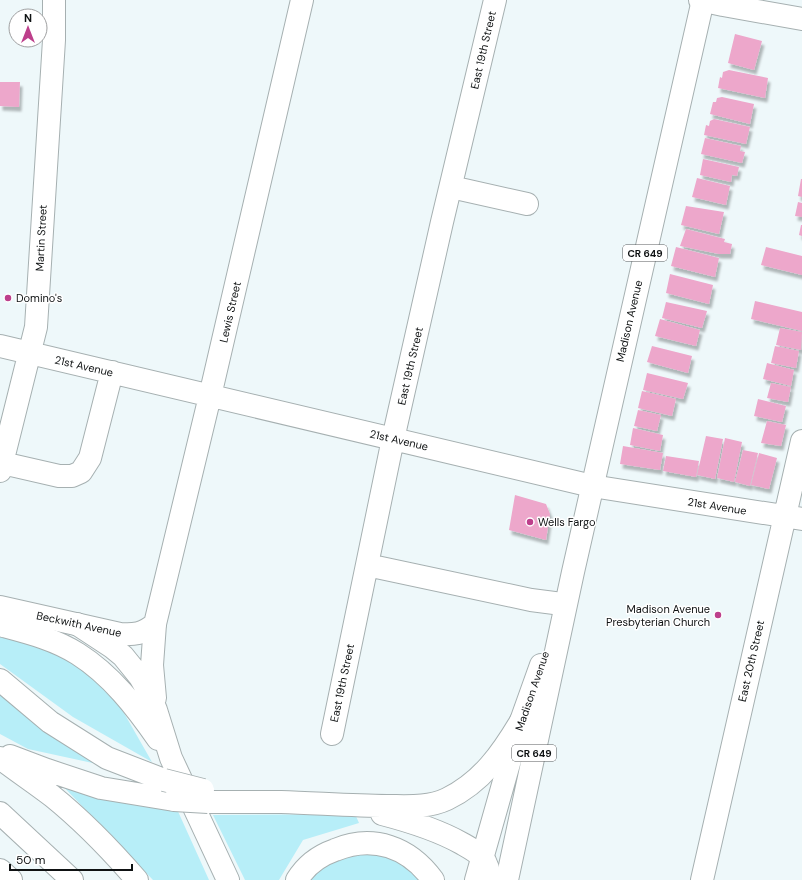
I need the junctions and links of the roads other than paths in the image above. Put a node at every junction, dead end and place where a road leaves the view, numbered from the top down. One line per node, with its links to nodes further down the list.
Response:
1 (54, 0): 9 (main road, Martin Street)
2 (302, 0): 11 (main road, Lewis Street)
3 (495, 0): 6 (main road, East 19th Street)
4 (702, 0): 5 (main road); 15 (main road, Madison Avenue / CR 649)
5 (802, 19)
6 (451, 187): 7 (main road); 12 (main road, East 19th Street)
7 (527, 204)
8 (0, 346): 9 (main road, 21st Avenue)
9 (30, 353): 10 (main road, 21st Avenue); 14 (main road, Martin Street)
10 (112, 372): 11 (main road, 21st Avenue); 14 (main road)
11 (210, 396): 12 (main road, 21st Avenue); 22 (main road, Lewis Street)
12 (393, 439): 15 (main road, 21st Avenue); 17 (main road, East 19th Street)
13 (802, 442): 16 (main road, East 20th Street)
14 (1, 467)
15 (592, 486): 16 (main road, 21st Avenue); 18 (main road, Madison Avenue / CR 649)
16 (793, 518): 45 (main road, East 20th Street)
17 (367, 565): 19 (main road); 27 (main road, East 19th Street)
18 (573, 572): 19 (main road, Madison Avenue / CR 649); 44 (main road, Madison Avenue / CR 649)
19 (562, 604): 26 (main road, Madison Avenue / CR 649)
20 (0, 606): 21 (main road, Beckwith Avenue)
21 (77, 624): 22 (main road, Beckwith Avenue); 25 (main road)
22 (155, 624): 25 (main road, Lewis Street)
23 (0, 625): 30 (main road)
24 (0, 680): 31 (main road, bridge)
25 (156, 710): 30 (main road)
26 (521, 721): 32 (main road); 34 (main road, Madison Avenue / CR 649)
27 (332, 734)
28 (0, 751): 31 (main road, bridge)
29 (0, 758): 38 (main road)
30 (171, 758): 39 (main road)
31 (205, 796): 32 (main road)
32 (352, 806): 34 (main road)
33 (0, 813): 37 (main road)
34 (482, 857): 42 (main road, Madison Avenue / CR 649); 43 (main road)
35 (0, 870): 36 (main road)
36 (11, 880)
37 (72, 880)
38 (138, 880)
39 (228, 880)
40 (297, 880): 41 (main road)
41 (433, 880)
42 (476, 880)
43 (489, 880)
44 (507, 880)
45 (702, 880)

